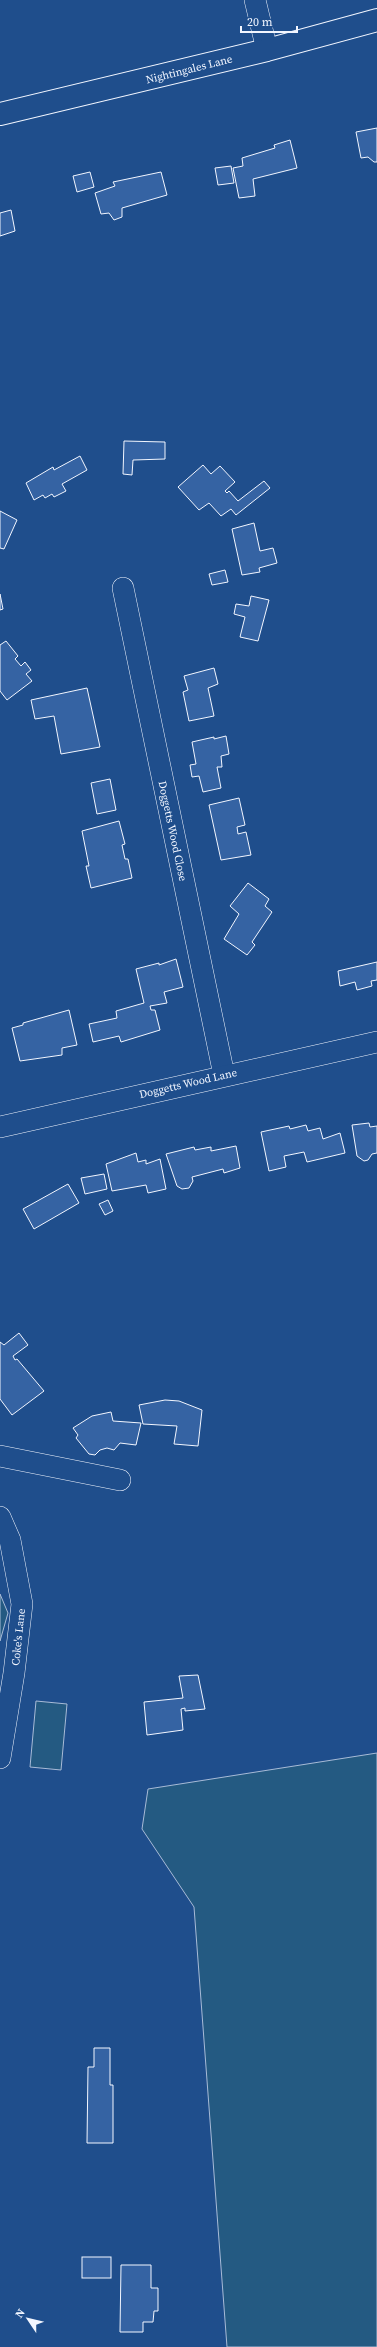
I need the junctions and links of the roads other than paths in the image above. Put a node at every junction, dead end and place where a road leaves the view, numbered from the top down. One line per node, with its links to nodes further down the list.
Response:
1 (255, 0): 3 (street)
2 (377, 20): 3 (main road, Nightingales Lane)
3 (267, 50): 4 (main road, Nightingales Lane)
4 (0, 114)
5 (123, 588): 7 (street, Doggetts Wood Close)
6 (377, 1042): 7 (street, Doggetts Wood Lane)
7 (224, 1075): 8 (street, Doggetts Wood Lane)
8 (0, 1127)
9 (0, 1456): 10 (street)
10 (120, 1480)
11 (0, 1517): 12 (street, Coke's Lane)
12 (0, 1758)

